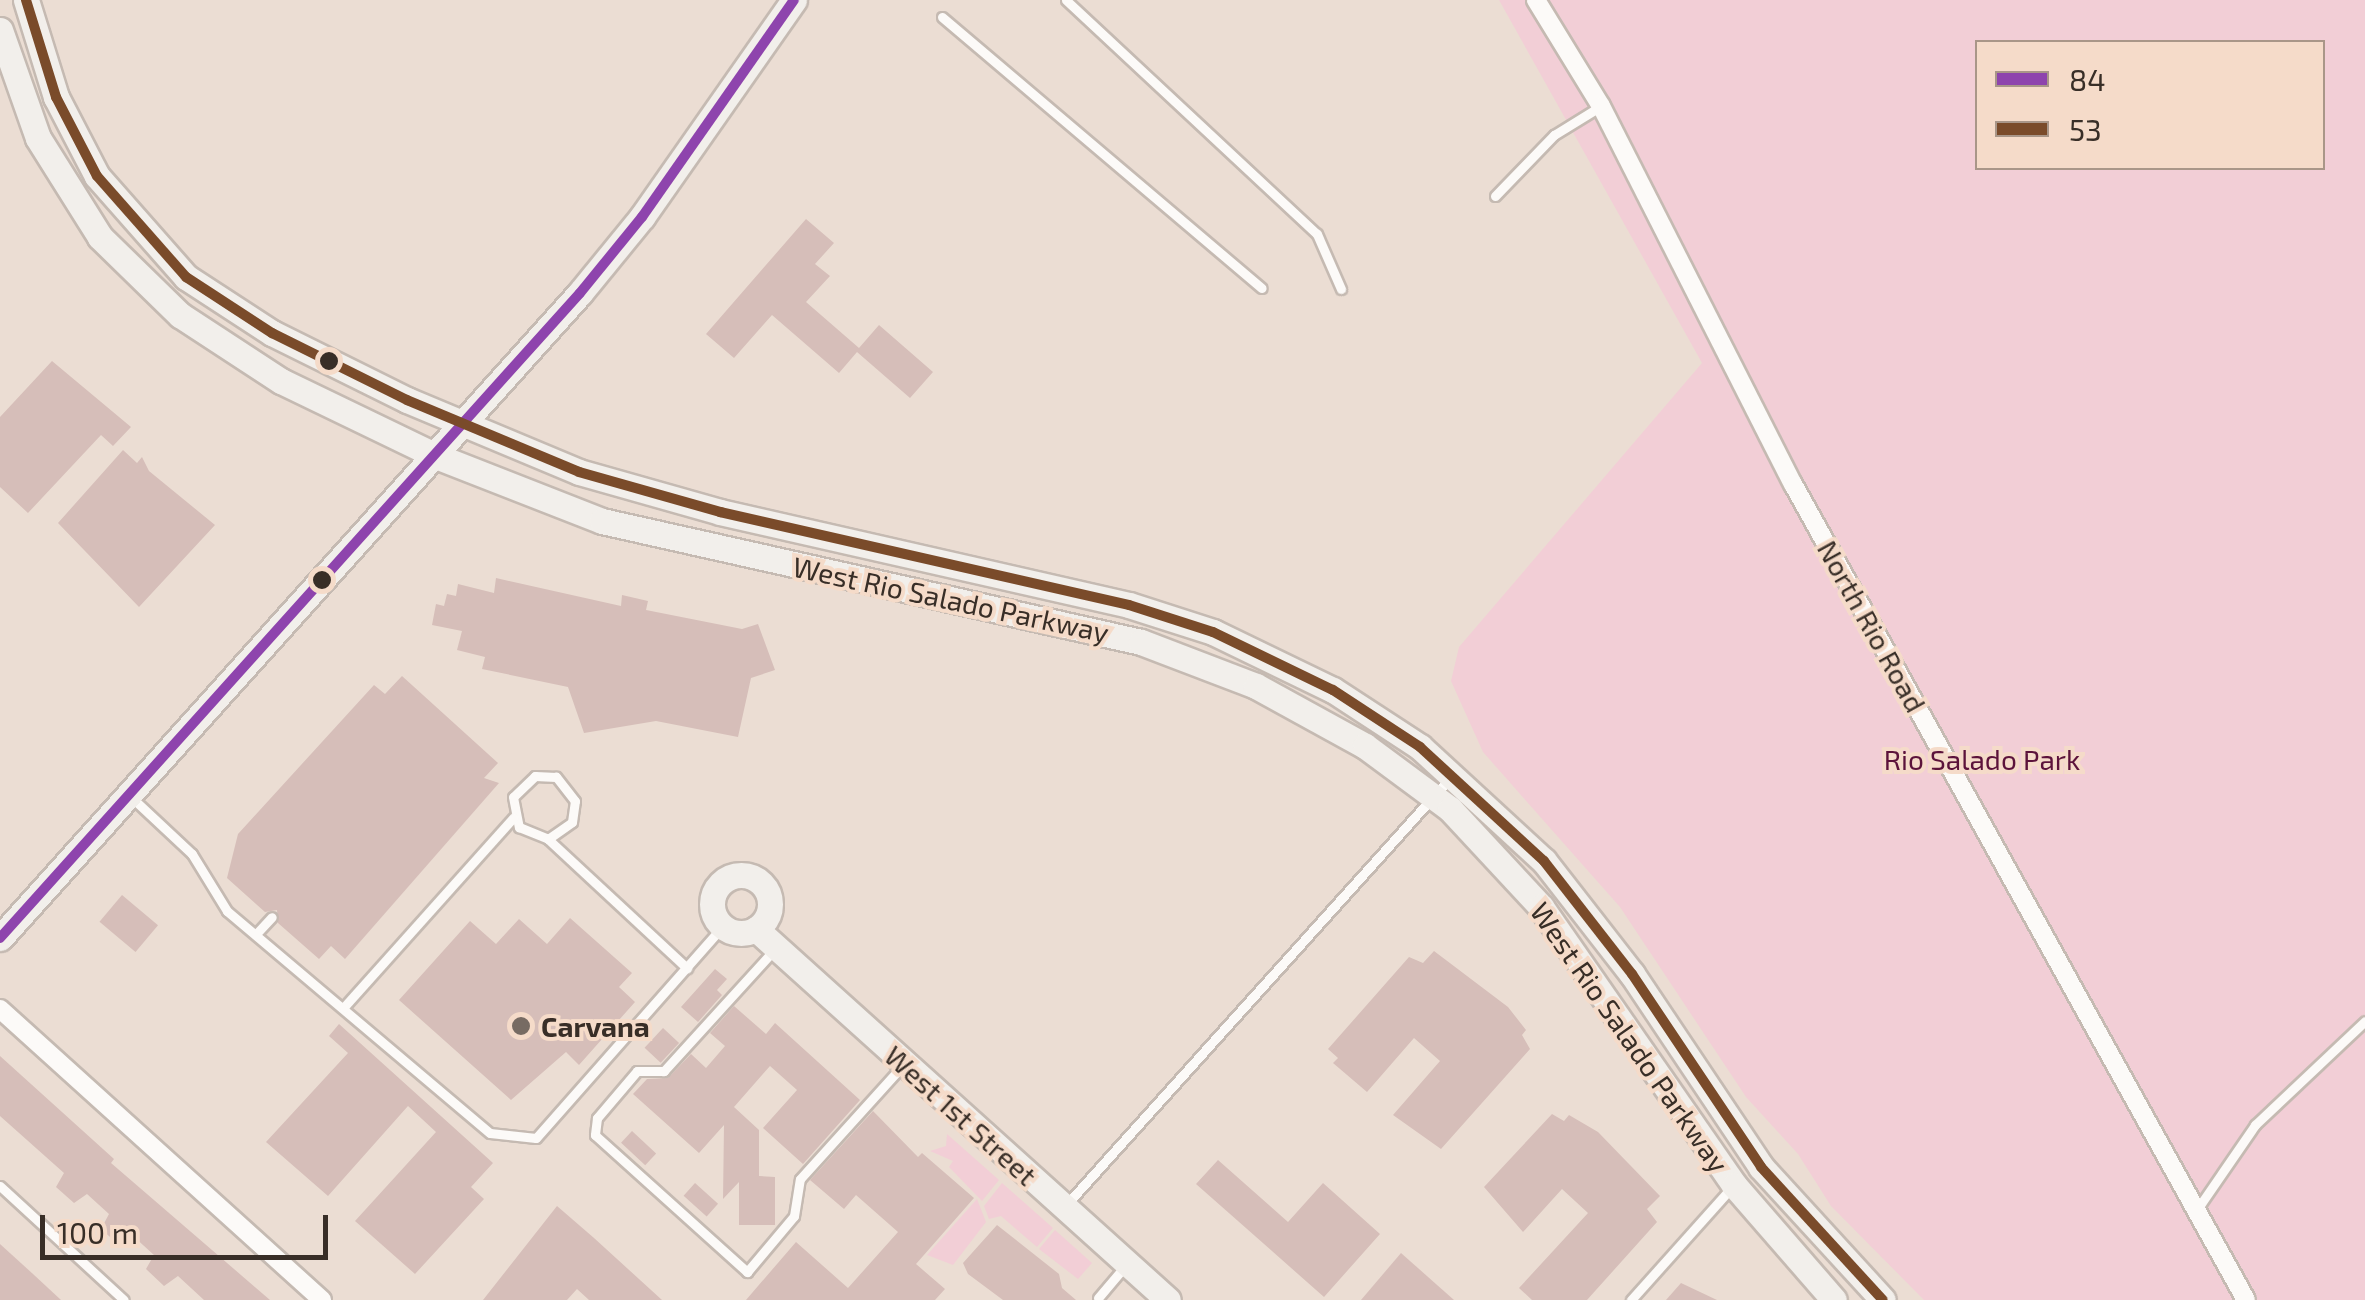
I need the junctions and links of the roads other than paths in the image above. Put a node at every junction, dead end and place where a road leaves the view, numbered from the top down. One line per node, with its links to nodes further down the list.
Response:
1 (26, 0): 8 (main road, West Rio Salado Parkway)
2 (794, 0): 12 (main road)
3 (1066, 0): 11 (lane)
4 (1536, 0): 7 (street, North Rio Road)
5 (942, 17): 10 (lane)
6 (0, 30): 8 (main road); 13 (main road, West Rio Salado Parkway)
7 (1601, 106): 9 (lane); 36 (street, North Rio Road)
8 (97, 176): 12 (main road, West Rio Salado Parkway)
9 (1495, 196)
10 (1261, 288)
11 (1341, 289)
12 (464, 424): 13 (main road); 14 (main road, West Rio Salado Parkway)
13 (436, 456): 15 (main road, West Rio Salado Parkway); 17 (main road)
14 (874, 547): 15 (lane); 16 (main road, West Rio Salado Parkway)
15 (866, 578): 18 (main road, West Rio Salado Parkway)
16 (1454, 773): 18 (lane); 32 (main road, West Rio Salado Parkway)
17 (130, 795): 24 (lane); 25 (main road)
18 (1436, 797): 34 (main road, West Rio Salado Parkway); 35 (lane)
19 (513, 818): 20 (lane); 20 (lane); 28 (lane)
20 (548, 839): 27 (lane)
21 (272, 918): 24 (lane)
22 (723, 926): 23 (main road); 23 (main road); 27 (lane)
23 (756, 929): 26 (main road, West 1st Street)
24 (256, 934): 28 (lane)
25 (0, 938)
26 (774, 950): 31 (main road, West 1st Street); 31 (lane)
27 (687, 968): 28 (lane)
28 (344, 1007)
29 (0, 1010): 40 (street)
30 (2365, 1021): 36 (lane)
31 (903, 1064): 35 (main road, West 1st Street)
32 (1761, 1167): 34 (main road); 44 (main road, West Rio Salado Parkway)
33 (0, 1186): 39 (lane)
34 (1734, 1186): 42 (lane); 43 (main road, West Rio Salado Parkway)
35 (1064, 1207): 37 (main road, West 1st Street)
36 (2194, 1213): 45 (street, North Rio Road)
37 (1127, 1262): 38 (lane); 41 (main road, West 1st Street)
38 (1098, 1298)
39 (124, 1300)
40 (322, 1300)
41 (1168, 1300)
42 (1631, 1300)
43 (1834, 1300)
44 (1883, 1300)
45 (2246, 1300)

